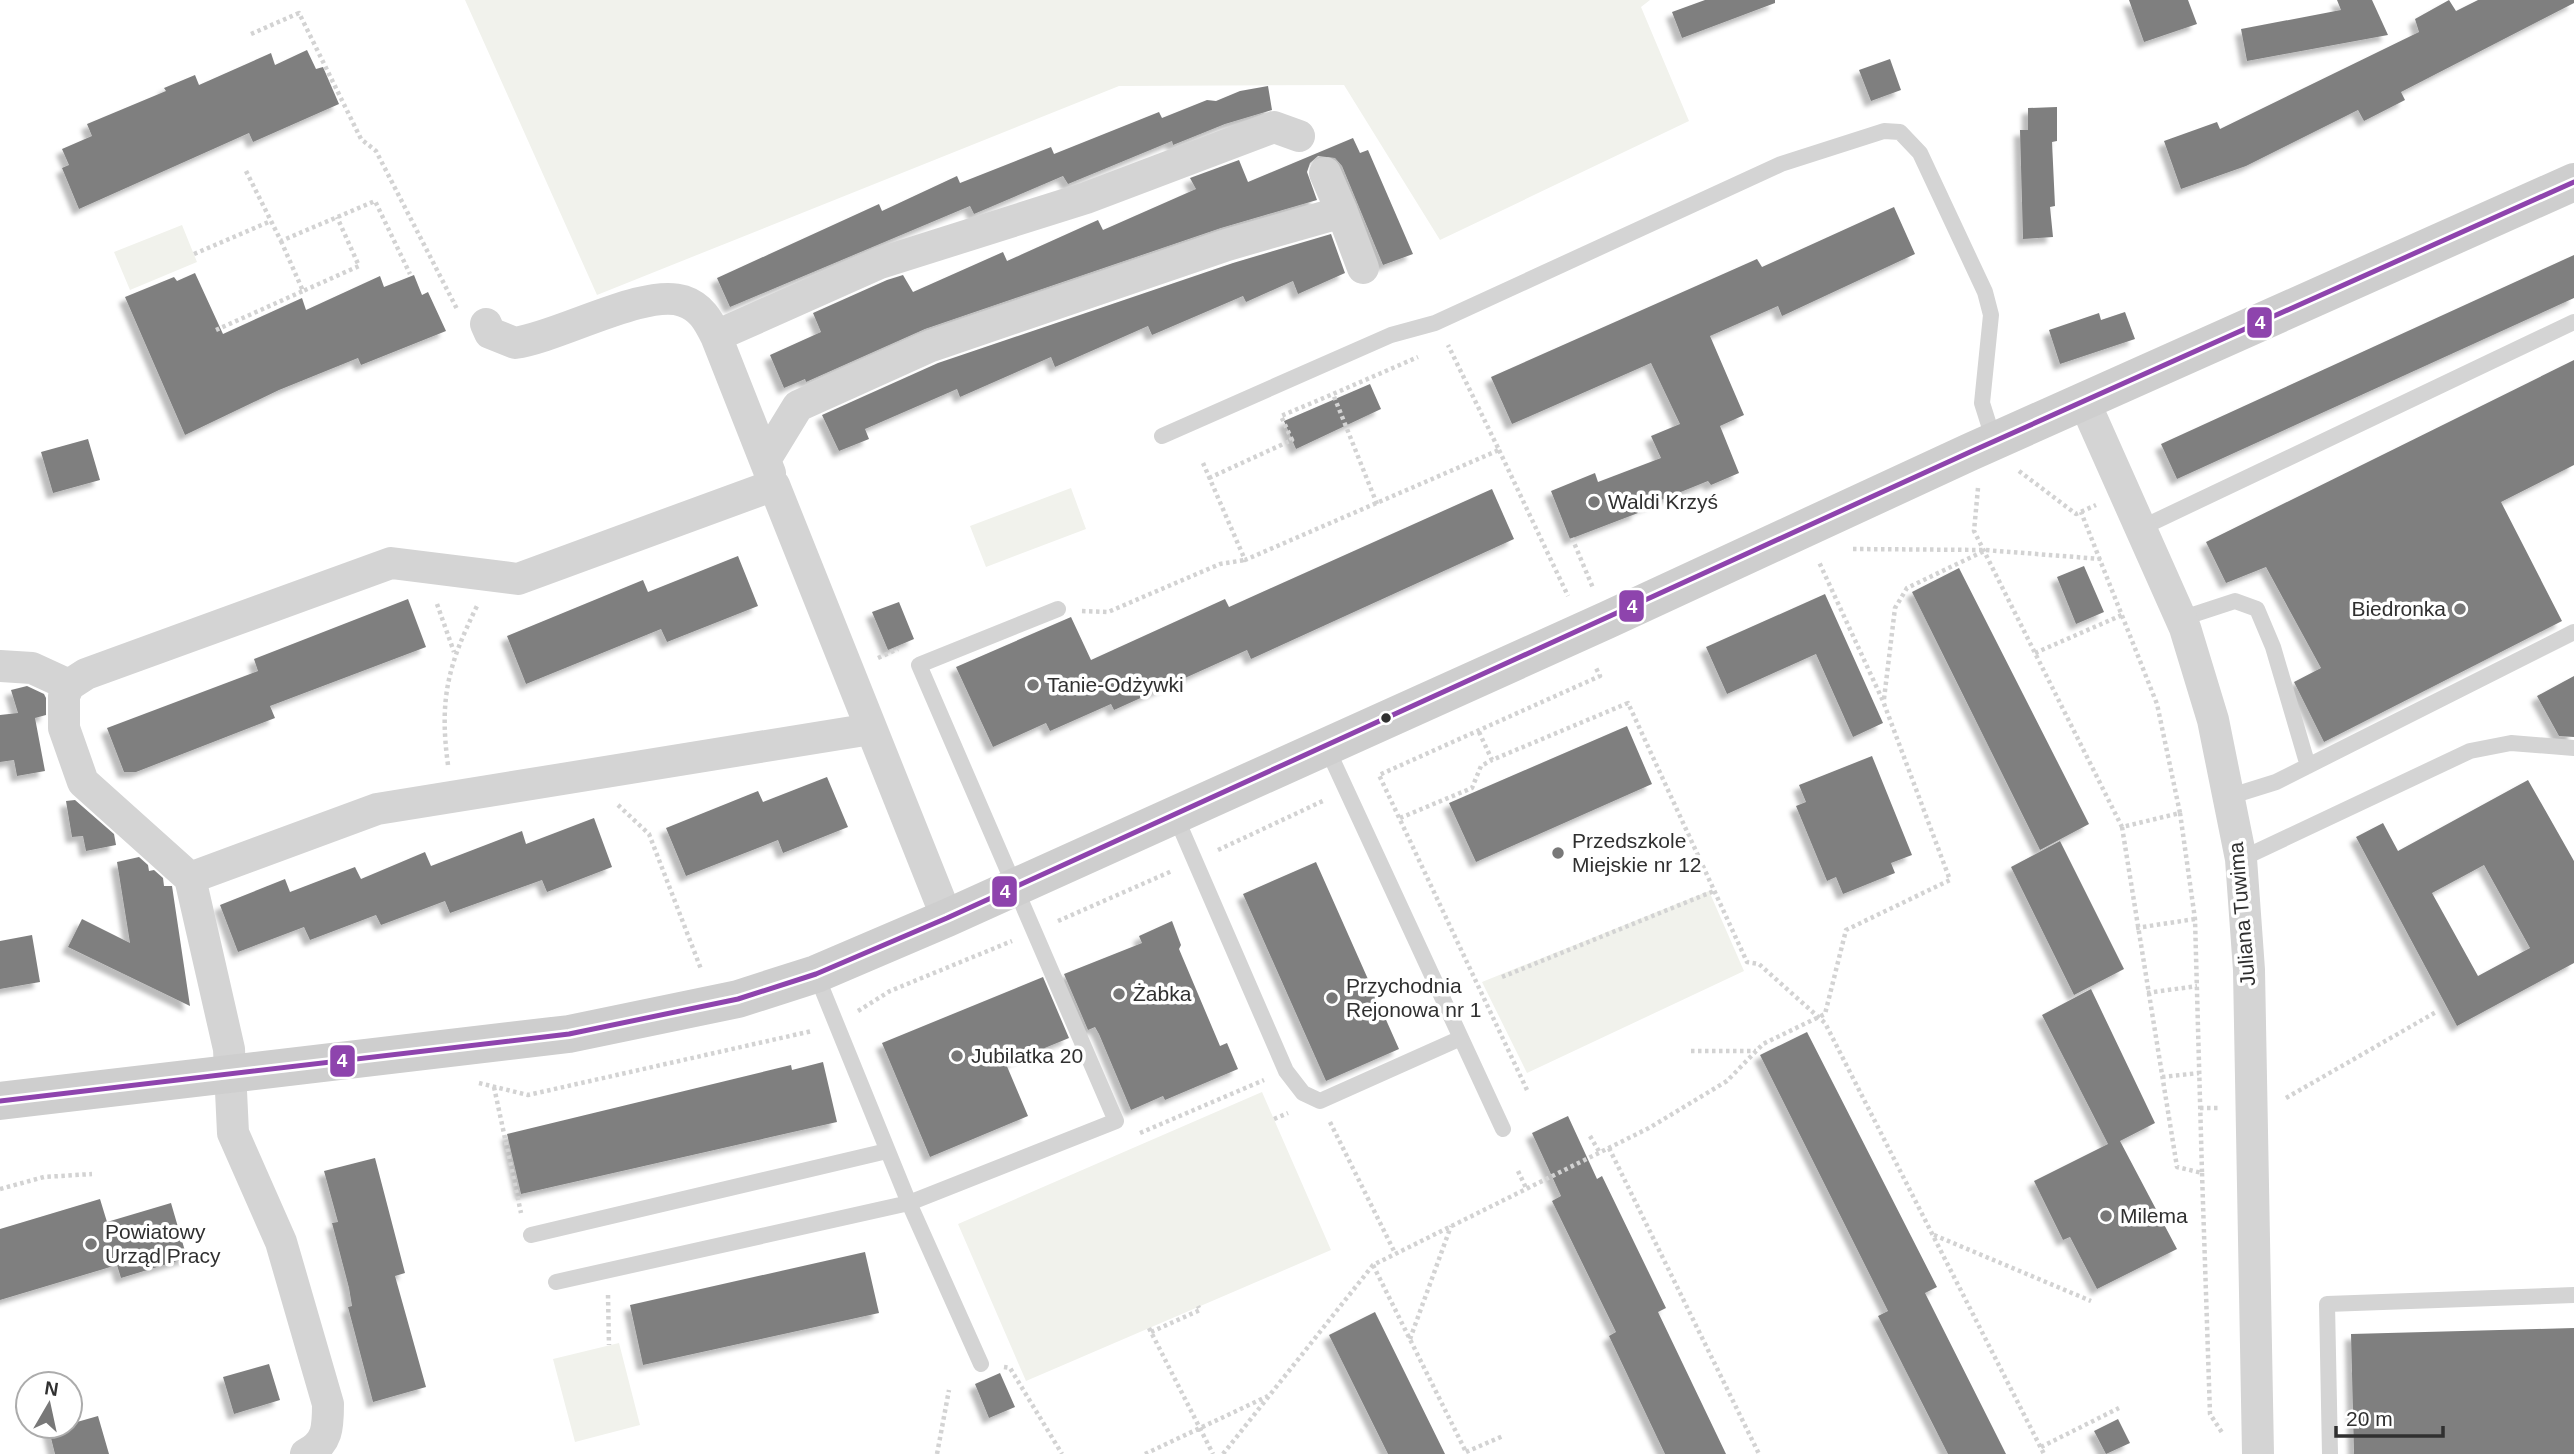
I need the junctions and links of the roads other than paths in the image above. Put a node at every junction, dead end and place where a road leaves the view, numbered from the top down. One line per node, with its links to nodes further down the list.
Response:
1 (1299, 136): 8 (street)
2 (1325, 173): 4 (street)
3 (2574, 182): 9 (street)
4 (1342, 212): 5 (street); 12 (street)
5 (1363, 268)
6 (474, 321): 8 (street)
7 (2574, 322): 13 (lane)
8 (716, 336): 12 (street)
9 (2084, 401): 11 (street); 13 (street, Juliana Tuwima)
10 (1161, 436): 11 (lane)
11 (1994, 441): 20 (street)
12 (769, 472): 18 (street); 19 (street)
13 (2141, 528): 15 (street, Juliana Tuwima)
14 (1058, 609): 27 (lane)
15 (2180, 619): 22 (lane); 23 (street, Juliana Tuwima)
16 (2574, 632): 22 (lane)
17 (0, 666): 18 (street)
18 (69, 685): 26 (street)
19 (871, 729): 26 (street); 28 (street)
20 (1326, 746): 24 (street); 30 (lane)
21 (2574, 748): 25 (lane)
22 (2308, 766): 23 (lane)
23 (2228, 797): 25 (street, Juliana Tuwima)
24 (1175, 815): 27 (street); 30 (lane)
25 (2241, 859): 40 (street, Juliana Tuwima)
26 (190, 878): 31 (street)
27 (1016, 885): 28 (street); 35 (lane)
28 (947, 918): 29 (street)
29 (816, 974): 31 (street); 34 (lane)
30 (1461, 1038): 33 (lane)
31 (229, 1072): 32 (street); 41 (street)
32 (0, 1101)
33 (1503, 1129)
34 (887, 1151): 35 (lane); 36 (lane)
35 (909, 1203): 37 (lane); 39 (lane)
36 (528, 1231)
37 (556, 1282)
38 (2574, 1295): 42 (lane)
39 (981, 1364)
40 (2244, 1449)
41 (306, 1454)
42 (2330, 1454)

